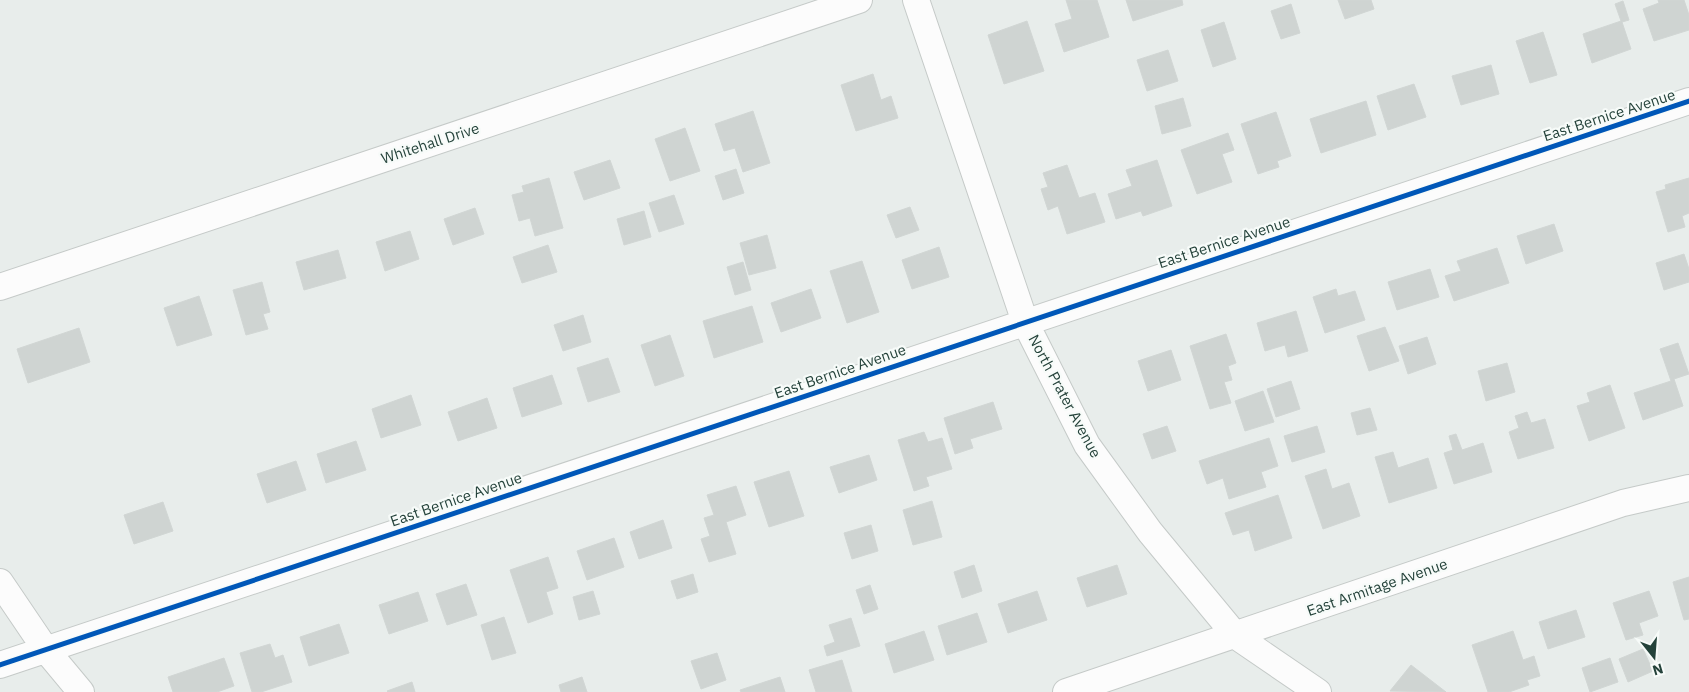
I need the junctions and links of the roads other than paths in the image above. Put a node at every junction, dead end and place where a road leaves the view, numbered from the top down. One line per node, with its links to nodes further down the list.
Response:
1 (859, 0): 4 (street, Whitehall Drive)
2 (916, 0): 5 (street, North Prater Avenue)
3 (1689, 101): 5 (street, East Bernice Avenue)
4 (0, 287)
5 (1026, 322): 8 (street, North Prater Avenue); 9 (street, East Bernice Avenue)
6 (1689, 488): 8 (street, East Armitage Avenue)
7 (0, 582): 9 (street)
8 (1236, 636): 12 (street, East Armitage Avenue); 13 (street, North Prater Avenue)
9 (46, 650): 10 (street, East Bernice Avenue); 11 (street)
10 (0, 665)
11 (81, 692)
12 (1066, 692)
13 (1318, 692)

